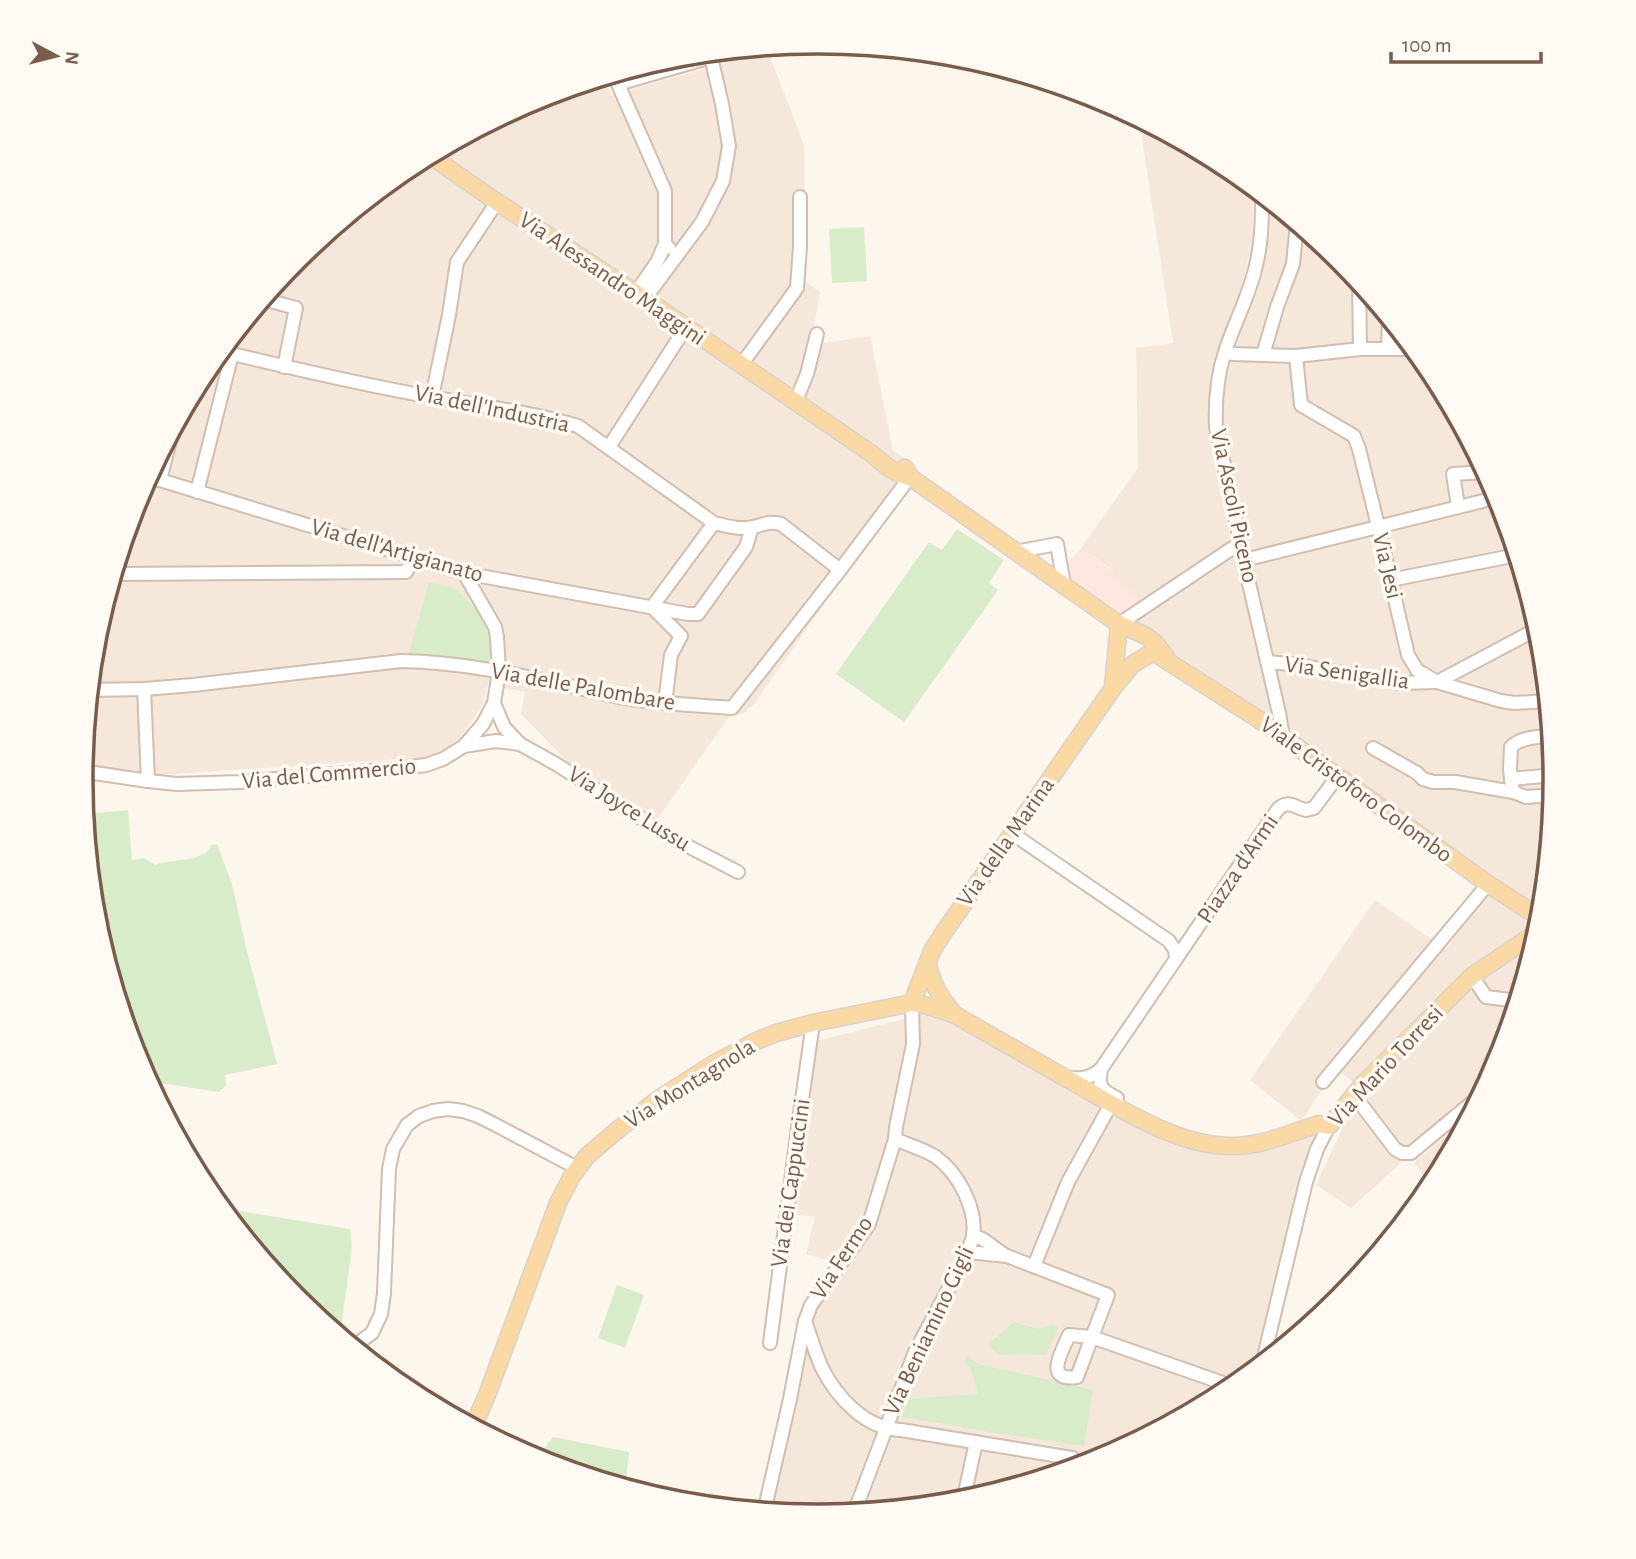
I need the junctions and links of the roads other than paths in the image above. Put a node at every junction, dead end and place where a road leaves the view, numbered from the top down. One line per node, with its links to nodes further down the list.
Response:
1 (712, 62): 9 (street)
2 (657, 73): 8 (street)
3 (438, 161): 5 (main road, Via Alessandro Maggini)
4 (800, 197): 23 (street)
5 (497, 202): 10 (main road, Via Alessandro Maggini); 26 (street)
6 (1262, 205): 38 (street, Via Ascoli Piceno)
7 (1296, 234): 21 (street)
8 (664, 244): 9 (street); 10 (street)
9 (677, 254): 10 (street)
10 (640, 297): 13 (main road, Via Alessandro Maggini)
11 (1359, 297): 16 (street)
12 (273, 302): 25 (street)
13 (686, 327): 23 (main road, Via Alessandro Maggini); 28 (street)
14 (1389, 332): 17 (street)
15 (817, 334): 27 (street)
16 (1360, 349): 17 (street); 22 (street)
17 (1388, 349): 18 (street)
18 (1401, 349)
19 (232, 354): 25 (street, Via dell'Industria)
20 (1232, 354): 21 (street)
21 (1263, 355): 22 (street)
22 (1296, 356): 37 (street, Via Jesi)
23 (741, 365): 27 (main road, Via Alessandro Maggini)
24 (223, 366): 32 (street, Via dell'Industria)
25 (284, 367): 26 (street, Via dell'Industria)
26 (432, 397): 28 (street, Via dell'Industria)
27 (795, 402): 30 (main road, Via Alessandro Maggini)
28 (609, 447): 35 (street, Via dell'Industria)
29 (1474, 473): 34 (street)
30 (910, 477): 39 (main road, Viale Cristoforo Colombo); 43 (street, Via delle Palombare)
31 (158, 480): 32 (street, Via dell'Artigianato)
32 (197, 492): 40 (street, Via dell'Artigianato)
33 (1483, 501): 34 (street)
34 (1458, 506): 37 (street)
35 (714, 523): 36 (street); 48 (street)
36 (752, 527): 43 (street); 49 (street)
37 (1378, 527): 42 (street); 46 (street, Via Jesi)
38 (1240, 543): 42 (street, Via Ascoli Piceno); 50 (street)
39 (1015, 552): 47 (main road, Viale Cristoforo Colombo); 47 (street)
40 (410, 556): 44 (street, Via dell'Artigianato); 45 (street)
41 (1508, 557): 46 (street)
42 (1244, 560): 55 (street, Via Ascoli Piceno)
43 (840, 570): 63 (street, Via delle Palombare)
44 (464, 573): 48 (street, Via dell'Artigianato); 56 (street, Via del Commercio)
45 (122, 574)
46 (1390, 580): 57 (street, Via Jesi)
47 (1063, 586): 50 (main road, Viale Cristoforo Colombo)
48 (652, 607): 49 (street, Via dell'Artigianato); 52 (street)
49 (698, 614): 52 (street)
50 (1119, 624): 54 (main road, Viale Cristoforo Colombo); 58 (main road, Via della Marina)
51 (1528, 634): 57 (street, Via Senigallia)
52 (681, 636): 63 (street)
53 (1153, 652): 54 (main road, Viale Cristoforo Colombo); 58 (main road, Via della Marina)
54 (1169, 662): 66 (main road, Viale Cristoforo Colombo)
55 (1268, 662): 57 (street, Via Senigallia); 66 (street, Via Ascoli Piceno)
56 (499, 672): 59 (street, Via delle Palombare); 62 (street, Via del Commercio); 63 (street, Via delle Palombare)
57 (1437, 682): 61 (street, Via Jesi)
58 (1113, 688): 78 (main road, Via della Marina)
59 (144, 689): 60 (street, Via delle Palombare); 75 (street)
60 (98, 690)
61 (1539, 702)
62 (494, 703): 64 (street, Via del Commercio); 65 (street, Via Joyce Lussu)
63 (665, 703)
64 (484, 724): 65 (street); 68 (street); 70 (street, Via del Commercio)
65 (504, 727): 69 (street, Via Joyce Lussu)
66 (1283, 737): 73 (main road, Viale Cristoforo Colombo)
67 (1542, 737): 76 (street)
68 (496, 741): 69 (street, Via Joyce Lussu); 70 (street, Via Joyce Lussu)
69 (520, 744): 79 (street, Via Joyce Lussu)
70 (464, 746): 75 (street, Via del Commercio)
71 (1374, 748): 76 (street)
72 (93, 773): 75 (street, Via del Commercio)
73 (1337, 777): 80 (main road, Viale Cristoforo Colombo); 83 (street, Piazza d'Armi)
74 (1543, 778): 76 (street)
75 (148, 782)
76 (1512, 785): 77 (street)
77 (1543, 796)
78 (1013, 834): 83 (street, Piazza d'Armi); 84 (main road, Via della Marina)
79 (738, 872)
80 (1488, 884): 81 (main road, Viale Cristoforo Colombo); 92 (street)
81 (1531, 912)
82 (1525, 940): 85 (main road, Via Mario Torresi)
83 (1176, 959): 90 (street, Piazza d'Armi)
84 (928, 965): 87 (main road, Via della Marina); 88 (main road)
85 (1472, 975): 86 (street); 93 (main road, Via Mario Torresi)
86 (1509, 1000)
87 (912, 1003): 88 (main road, Via Montagnola); 89 (main road, Via Montagnola); 98 (street, Via Fermo)
88 (954, 1015): 91 (main road, Via Montagnola)
89 (813, 1023): 99 (main road, Via Montagnola); 106 (street, Via dei Cappuccini)
90 (1101, 1069): 91 (street); 96 (street, Via Montagnola)
91 (1065, 1078): 94 (main road, Via Montagnola)
92 (1323, 1082)
93 (1354, 1095): 95 (street); 97 (main road, Via Mario Torresi)
94 (1111, 1104): 96 (main road, Via Montagnola); 103 (street)
95 (1463, 1110)
96 (1149, 1123): 97 (main road, Via Montagnola)
97 (1329, 1126): 107 (street, Via Mario Torresi)
98 (895, 1139): 100 (street, Via Beniamino Gigli); 104 (street, Via Fermo)
99 (577, 1168): 105 (street); 109 (main road, Via Montagnola)
100 (973, 1236): 101 (street, Via Beniamino Gigli); 102 (street)
101 (968, 1252): 102 (street); 110 (street, Via Beniamino Gigli)
102 (1007, 1256): 103 (street)
103 (1034, 1266): 108 (street)
104 (805, 1321): 110 (street); 114 (street, Via Fermo)
105 (360, 1342)
106 (770, 1343)
107 (1266, 1350)
108 (1222, 1383)
109 (477, 1419)
110 (885, 1428): 111 (street); 115 (street, Via Beniamino Gigli)
111 (976, 1442): 112 (street); 113 (street)
112 (1072, 1459)
113 (966, 1489)
114 (766, 1503)
115 (858, 1503)

